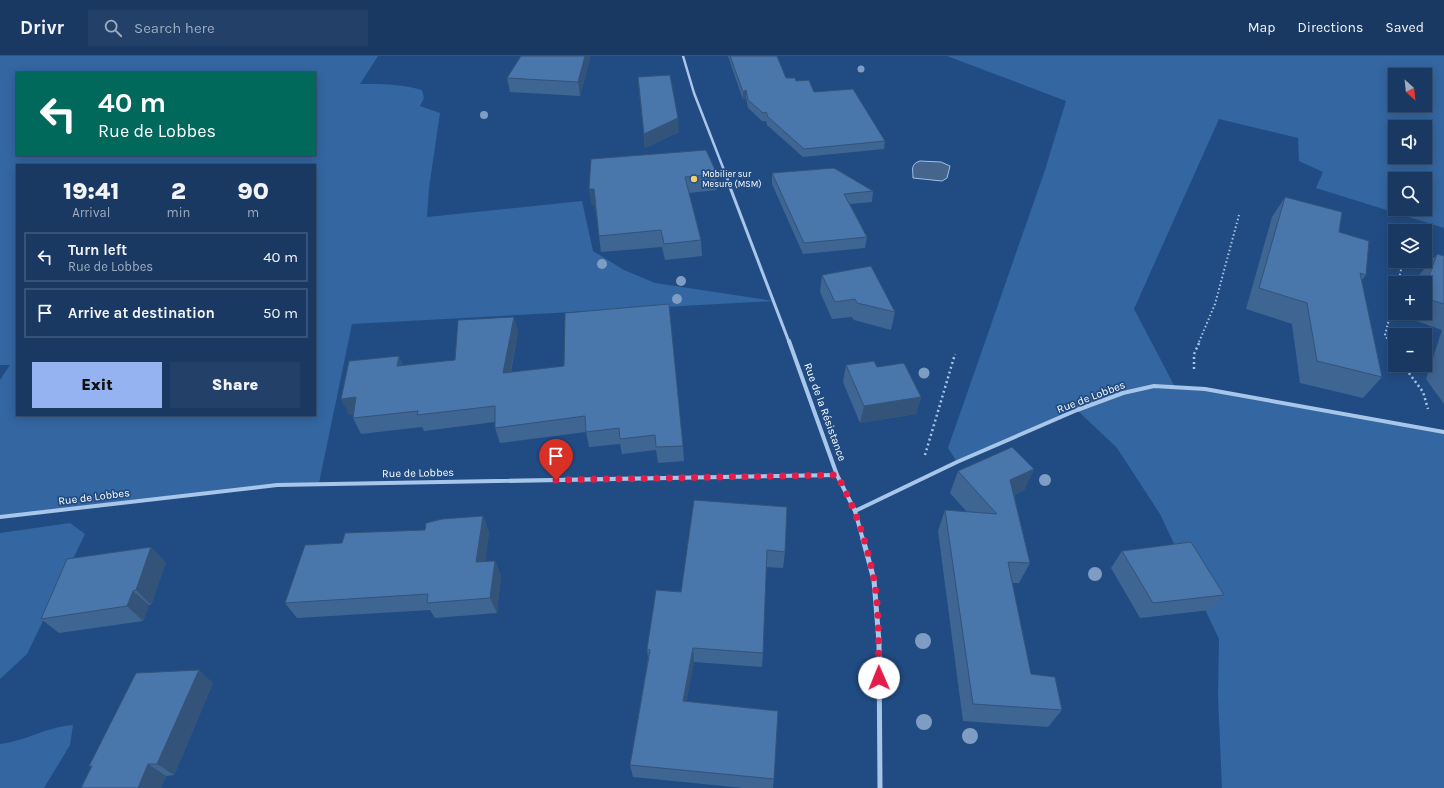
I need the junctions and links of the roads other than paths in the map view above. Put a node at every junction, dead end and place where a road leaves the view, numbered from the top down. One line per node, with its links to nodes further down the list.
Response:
1 (683, 56): 3 (street, Rue de la Résistance)
2 (1442, 432): 4 (street, Rue de Lobbes)
3 (837, 475): 4 (street, Rue de la Résistance); 5 (street, Rue de Lobbes)
4 (855, 511): 6 (street, Rue de la Résistance)
5 (0, 517)
6 (880, 788)

